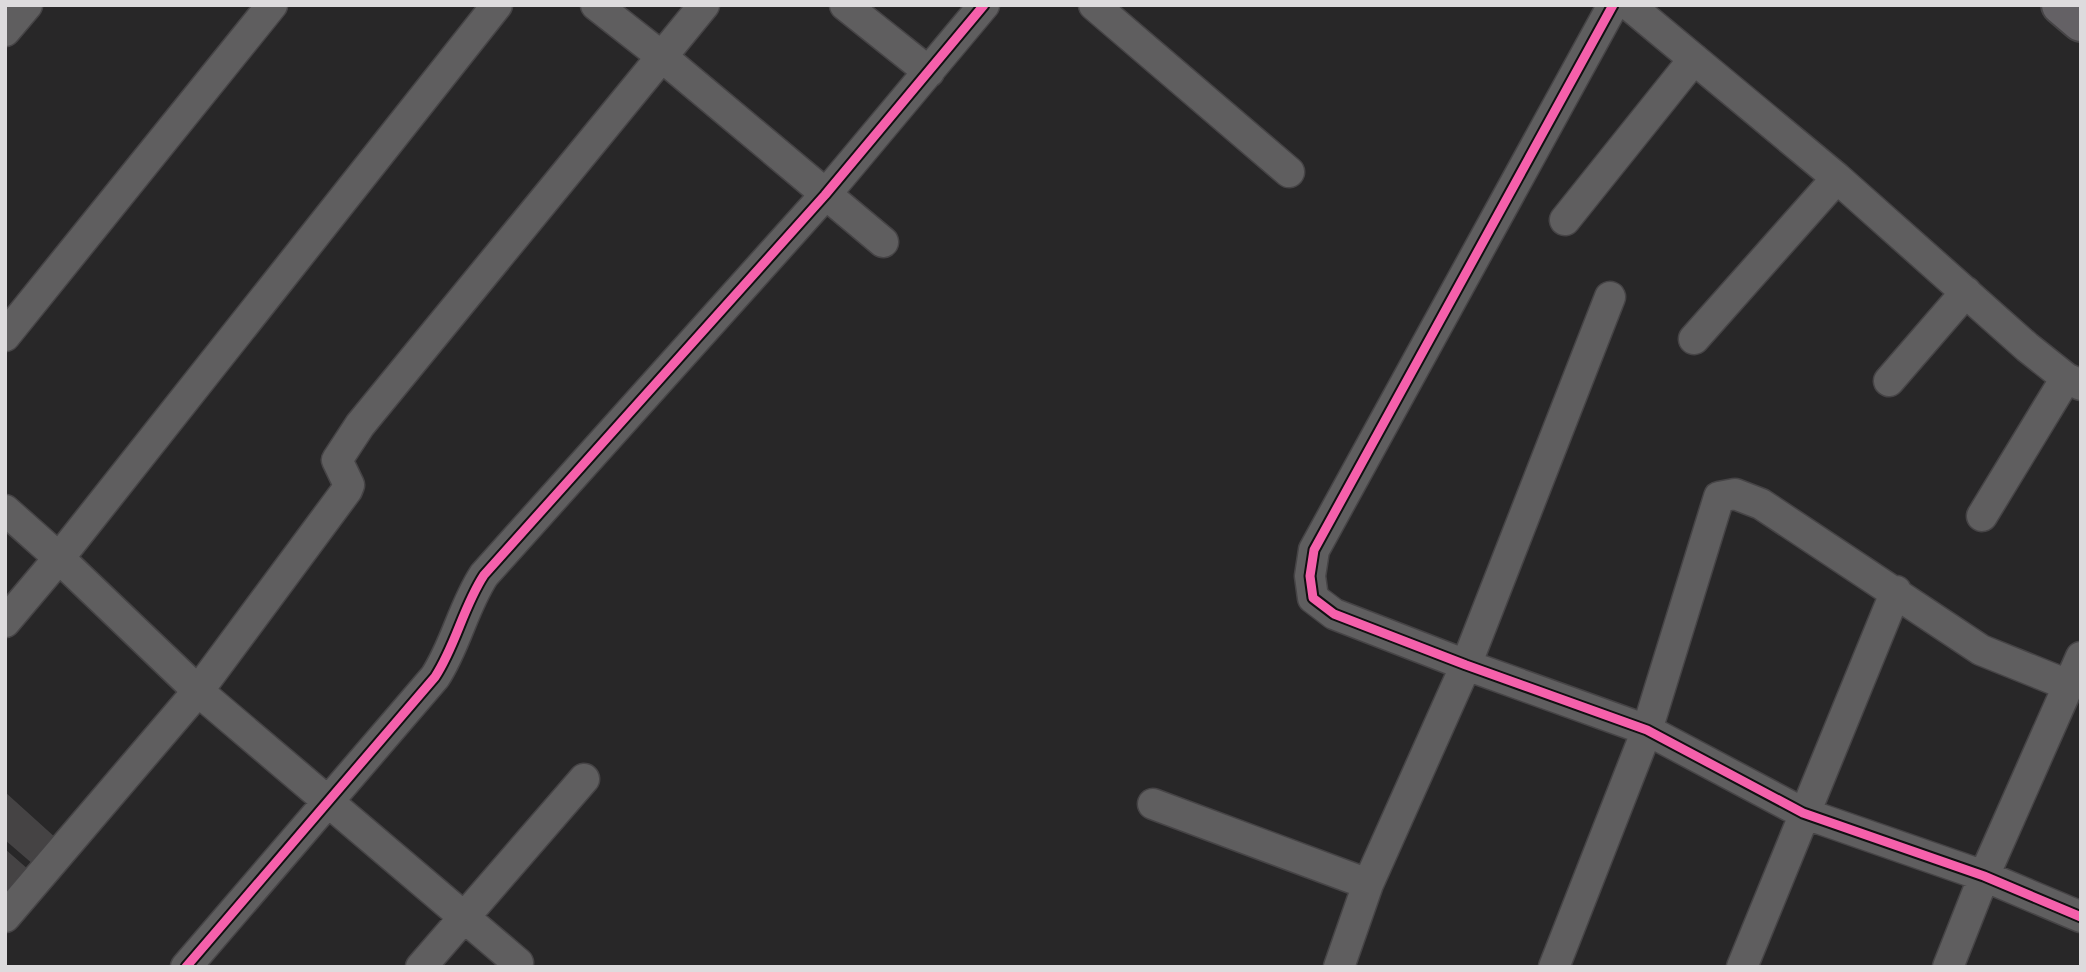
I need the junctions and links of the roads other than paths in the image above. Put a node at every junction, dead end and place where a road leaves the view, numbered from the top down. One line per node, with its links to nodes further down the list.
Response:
1 (27, 5): 13 (street)
2 (272, 5): 24 (street)
3 (497, 5): 30 (street)
4 (596, 5): 14 (street)
5 (704, 5): 14 (street)
6 (845, 5): 16 (street)
7 (984, 5): 16 (street)
8 (1094, 5): 17 (street)
9 (1613, 5): 34 (street)
10 (1629, 5): 15 (street)
11 (2062, 5): 12 (street)
12 (2081, 22)
13 (5, 32)
14 (661, 56): 19 (street); 36 (street)
15 (1694, 59): 18 (street); 20 (street)
16 (929, 72): 19 (street)
17 (1289, 172)
18 (1837, 177): 22 (street); 25 (street)
19 (825, 195): 21 (street); 39 (street)
20 (1565, 220)
21 (883, 242)
22 (1966, 292): 26 (street); 27 (street)
23 (1610, 297): 34 (street)
24 (5, 336)
25 (1694, 339)
26 (1889, 381)
27 (2073, 381): 29 (street)
28 (5, 510): 30 (street)
29 (1982, 516)
30 (59, 558): 32 (street); 36 (street)
31 (1896, 592): 35 (street); 37 (street); 41 (street)
32 (5, 622)
33 (2081, 657): 35 (street)
34 (1466, 665): 37 (street); 43 (street)
35 (2068, 685): 42 (street)
36 (198, 691): 39 (street); 45 (street)
37 (1647, 730): 41 (street); 51 (street)
38 (584, 779): 44 (street)
39 (327, 802): 44 (street); 48 (street)
40 (1153, 804): 43 (street)
41 (1804, 813): 42 (street); 52 (street)
42 (1984, 876): 46 (street); 53 (street)
43 (1368, 884): 50 (street)
44 (463, 916): 47 (street); 49 (street)
45 (5, 917)
46 (2081, 917)
47 (518, 963)
48 (186, 967)
49 (421, 967)
50 (1339, 967)
51 (1554, 967)
52 (1742, 967)
53 (1948, 967)

